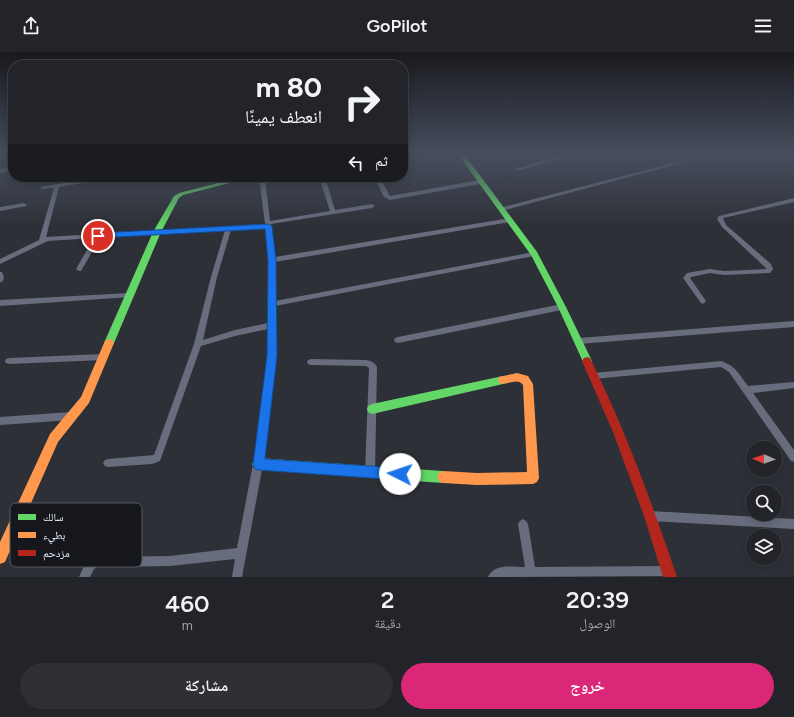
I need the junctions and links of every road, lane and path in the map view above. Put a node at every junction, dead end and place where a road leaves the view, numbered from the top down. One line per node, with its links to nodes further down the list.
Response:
1 (478, 178): 8 (street)
2 (619, 178): 15 (street)
3 (68, 182): 9 (street)
4 (230, 182): 20 (street)
5 (263, 182): 18 (street)
6 (324, 182): 16 (street)
7 (380, 182): 8 (street)
8 (480, 182): 15 (street)
9 (57, 186): 10 (street); 22 (street)
10 (43, 188)
11 (794, 200): 30 (street)
12 (24, 205): 14 (street)
13 (372, 206): 16 (street)
14 (0, 209)
15 (501, 209): 17 (street)
16 (333, 212): 18 (street)
17 (510, 220): 23 (street); 24 (street)
18 (268, 224): 19 (street); 24 (street)
19 (228, 229): 20 (street); 38 (street)
20 (157, 232): 21 (street); 29 (street)
21 (98, 236): 22 (street); 26 (street)
22 (42, 241): 25 (street)
23 (534, 254): 32 (street); 33 (street)
24 (272, 260): 32 (street)
25 (0, 262)
26 (79, 269)
27 (0, 274): 28 (street)
28 (0, 280)
29 (130, 294): 31 (street); 39 (street)
30 (703, 301)
31 (0, 303)
32 (273, 304): 35 (street)
33 (562, 307): 36 (street); 37 (street)
34 (794, 324): 37 (street)
35 (273, 325): 38 (street); 50 (street)
36 (398, 340)
37 (579, 341): 42 (street)
38 (198, 344): 49 (street)
39 (103, 357): 40 (street); 46 (street)
40 (9, 361)
41 (311, 362): 45 (street)
42 (593, 376): 44 (street); 53 (street)
43 (794, 385): 44 (street)
44 (746, 390): 48 (street)
45 (372, 409): 51 (street); 51 (street)
46 (71, 416): 47 (street); 52 (street)
47 (0, 421)
48 (794, 458)
49 (108, 463)
50 (258, 464): 51 (street); 57 (street)
51 (370, 472)
52 (24, 503)
53 (650, 516): 55 (street); 62 (street)
54 (523, 524): 61 (street)
55 (794, 524)
56 (10, 534): 58 (street)
57 (242, 553): 59 (street); 64 (street)
58 (0, 556)
59 (142, 561)
60 (89, 567): 63 (street)
61 (531, 571): 62 (street); 65 (street)
62 (669, 574)
63 (84, 577)
64 (237, 577)
65 (493, 577)

